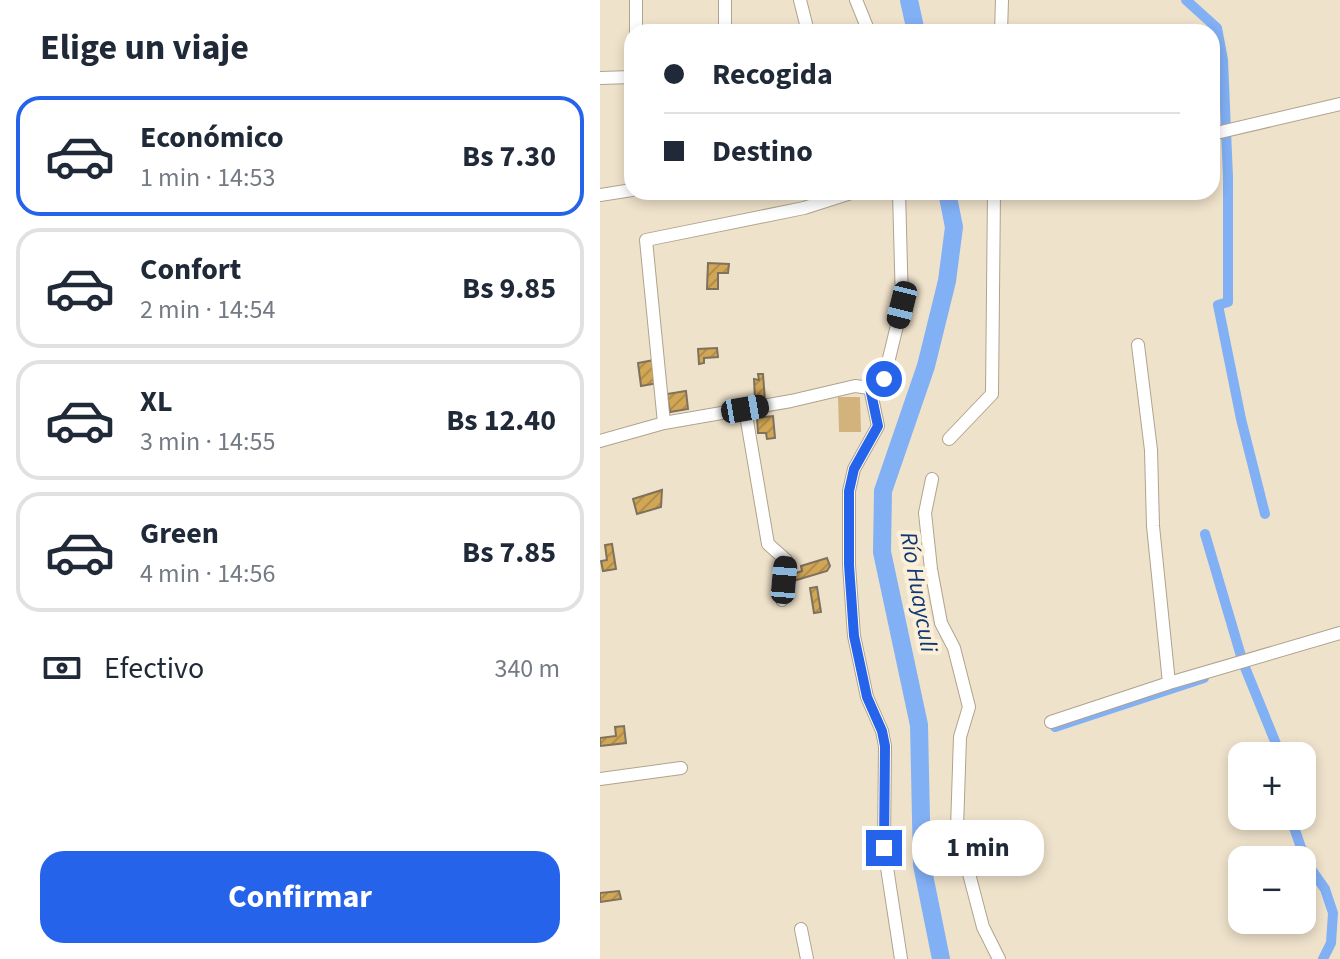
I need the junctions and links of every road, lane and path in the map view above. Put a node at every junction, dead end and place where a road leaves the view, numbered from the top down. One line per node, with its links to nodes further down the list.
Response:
1 (636, 0): 6 (street)
2 (725, 0): 7 (street)
3 (800, 0): 8 (street)
4 (856, 0): 9 (street)
5 (1002, 0): 10 (street)
6 (636, 24)
7 (725, 24)
8 (806, 24)
9 (866, 24)
10 (1001, 24)
11 (624, 77): 12 (street)
12 (600, 78)
13 (1340, 104): 14 (street)
14 (1220, 132)
15 (624, 191): 16 (street)
16 (600, 195)
17 (829, 200): 23 (street)
18 (899, 200): 21 (street)
19 (994, 200): 24 (street)
20 (1138, 345): 29 (street)
21 (870, 388): 22 (street); 35 (street)
22 (745, 409): 23 (street); 27 (street)
23 (664, 423): 25 (street)
24 (949, 439)
25 (600, 441)
26 (932, 479): 36 (street)
27 (782, 600)
28 (1340, 633): 29 (street)
29 (1169, 683): 30 (street)
30 (1051, 722)
31 (681, 768): 32 (street)
32 (600, 779)
33 (801, 929): 34 (street)
34 (807, 959)
35 (901, 959)
36 (999, 959)

